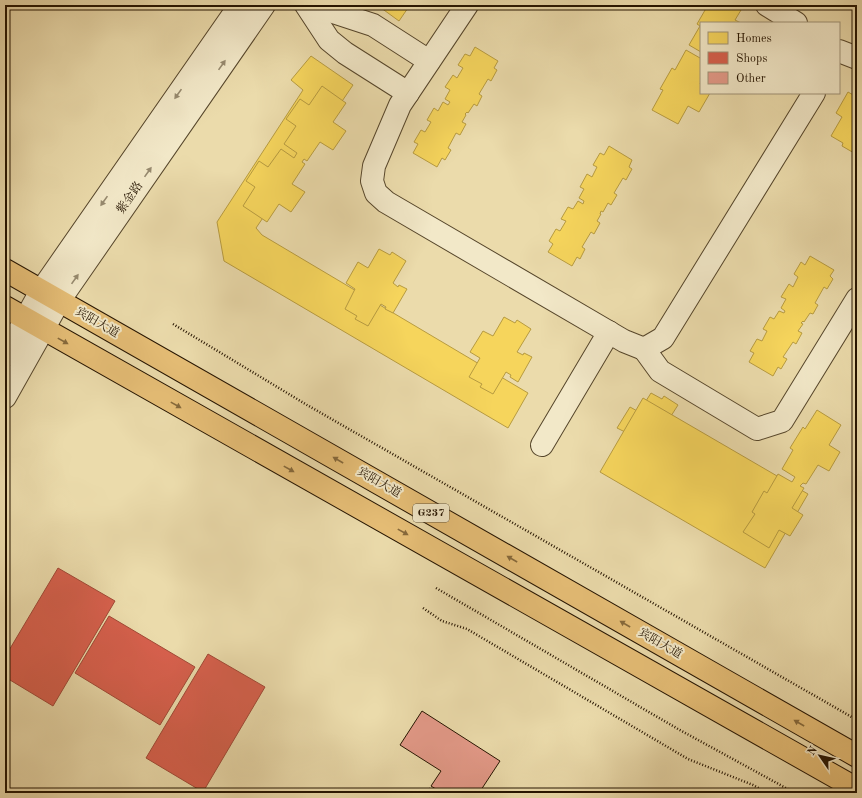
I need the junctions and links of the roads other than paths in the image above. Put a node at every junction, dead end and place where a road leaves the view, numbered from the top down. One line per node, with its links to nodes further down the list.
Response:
1 (240, 5): 14 (street, 紫金路, one-way to 14)
2 (264, 5): 14 (street, 紫金路, one-way to 2)
3 (306, 5): 11 (street)
4 (312, 5): 10 (street)
5 (467, 5): 10 (street)
6 (767, 5): 7 (street)
7 (794, 22)
8 (840, 51): 9 (street)
9 (857, 58)
10 (429, 61): 11 (street)
11 (408, 94): 18 (street)
12 (813, 94): 19 (street)
13 (5, 270): 14 (highway, 宾阳大道 / G237)
14 (50, 296): 17 (street, 紫金路); 23 (highway, 宾阳大道 / G237, one-way to 14)
15 (857, 300): 19 (street)
16 (5, 307): 17 (highway, G237)
17 (34, 324): 20 (street, 紫金路); 21 (street, 紫金路); 24 (highway, G237, one-way to 24)
18 (609, 332): 19 (street); 22 (street)
19 (644, 349)
20 (5, 356)
21 (5, 397)
22 (542, 445)
23 (857, 756)
24 (857, 790)

